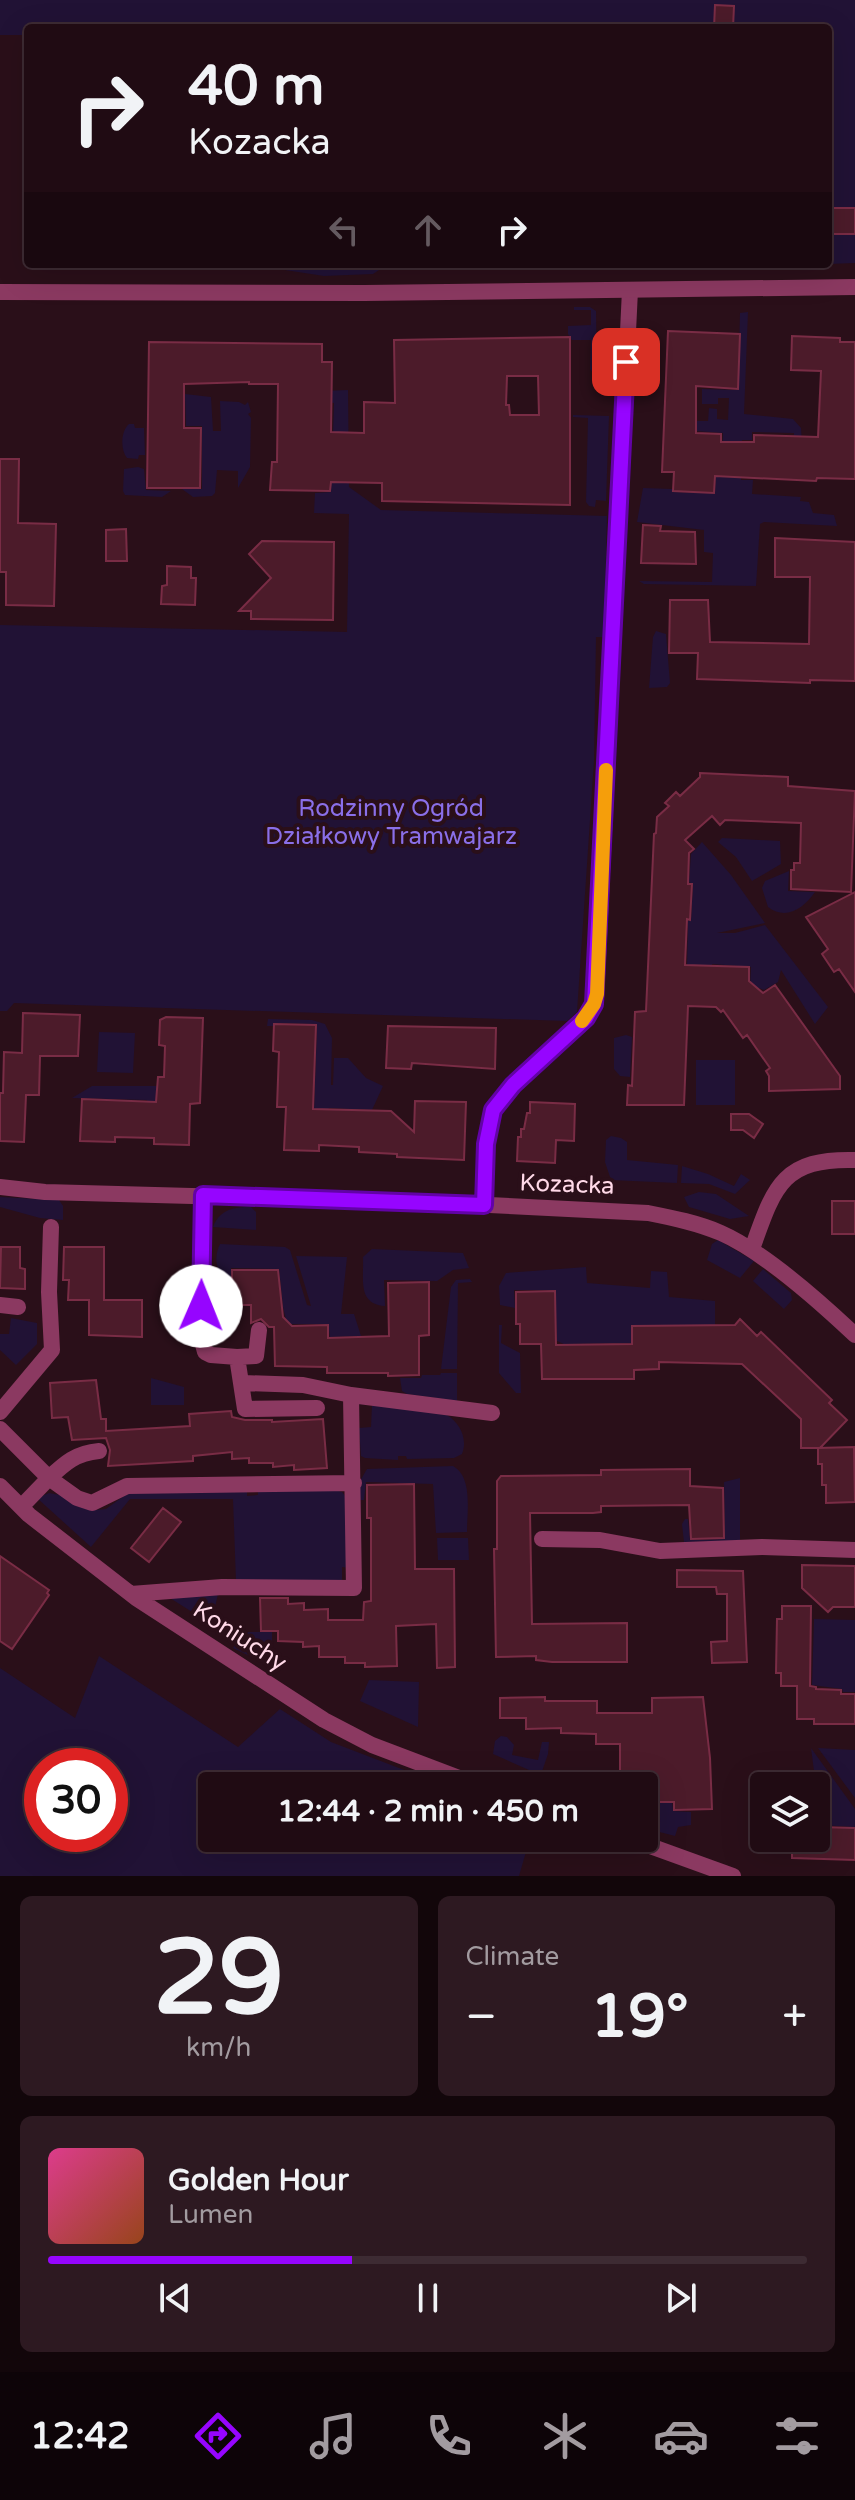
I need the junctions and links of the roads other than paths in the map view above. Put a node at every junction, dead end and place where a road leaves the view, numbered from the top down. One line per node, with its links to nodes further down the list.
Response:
1 (855, 287): 2 (street)
2 (630, 290): 3 (street); 7 (street)
3 (0, 292)
4 (855, 1160): 9 (street)
5 (0, 1187): 6 (street, Kozacka)
6 (203, 1195): 7 (street, Kozacka); 14 (street)
7 (484, 1205): 9 (street, Kozacka)
8 (51, 1227): 18 (street)
9 (752, 1249): 13 (street, Kozacka)
10 (0, 1305): 11 (street)
11 (18, 1307)
12 (259, 1330): 14 (street)
13 (855, 1335)
14 (237, 1357): 15 (street)
15 (243, 1383): 16 (street); 17 (street)
16 (351, 1395): 19 (street); 23 (street)
17 (317, 1408)
18 (0, 1412)
19 (492, 1413)
20 (0, 1429): 22 (street)
21 (99, 1451): 22 (street)
22 (49, 1478): 23 (street); 25 (street)
23 (354, 1483): 28 (street)
24 (0, 1486): 25 (street, Koniuchy)
25 (21, 1507): 28 (street, Koniuchy)
26 (542, 1539): 27 (street)
27 (855, 1550)
28 (131, 1594): 29 (street, Koniuchy)
29 (443, 1772)
30 (658, 1849): 31 (street)
31 (733, 1876)

